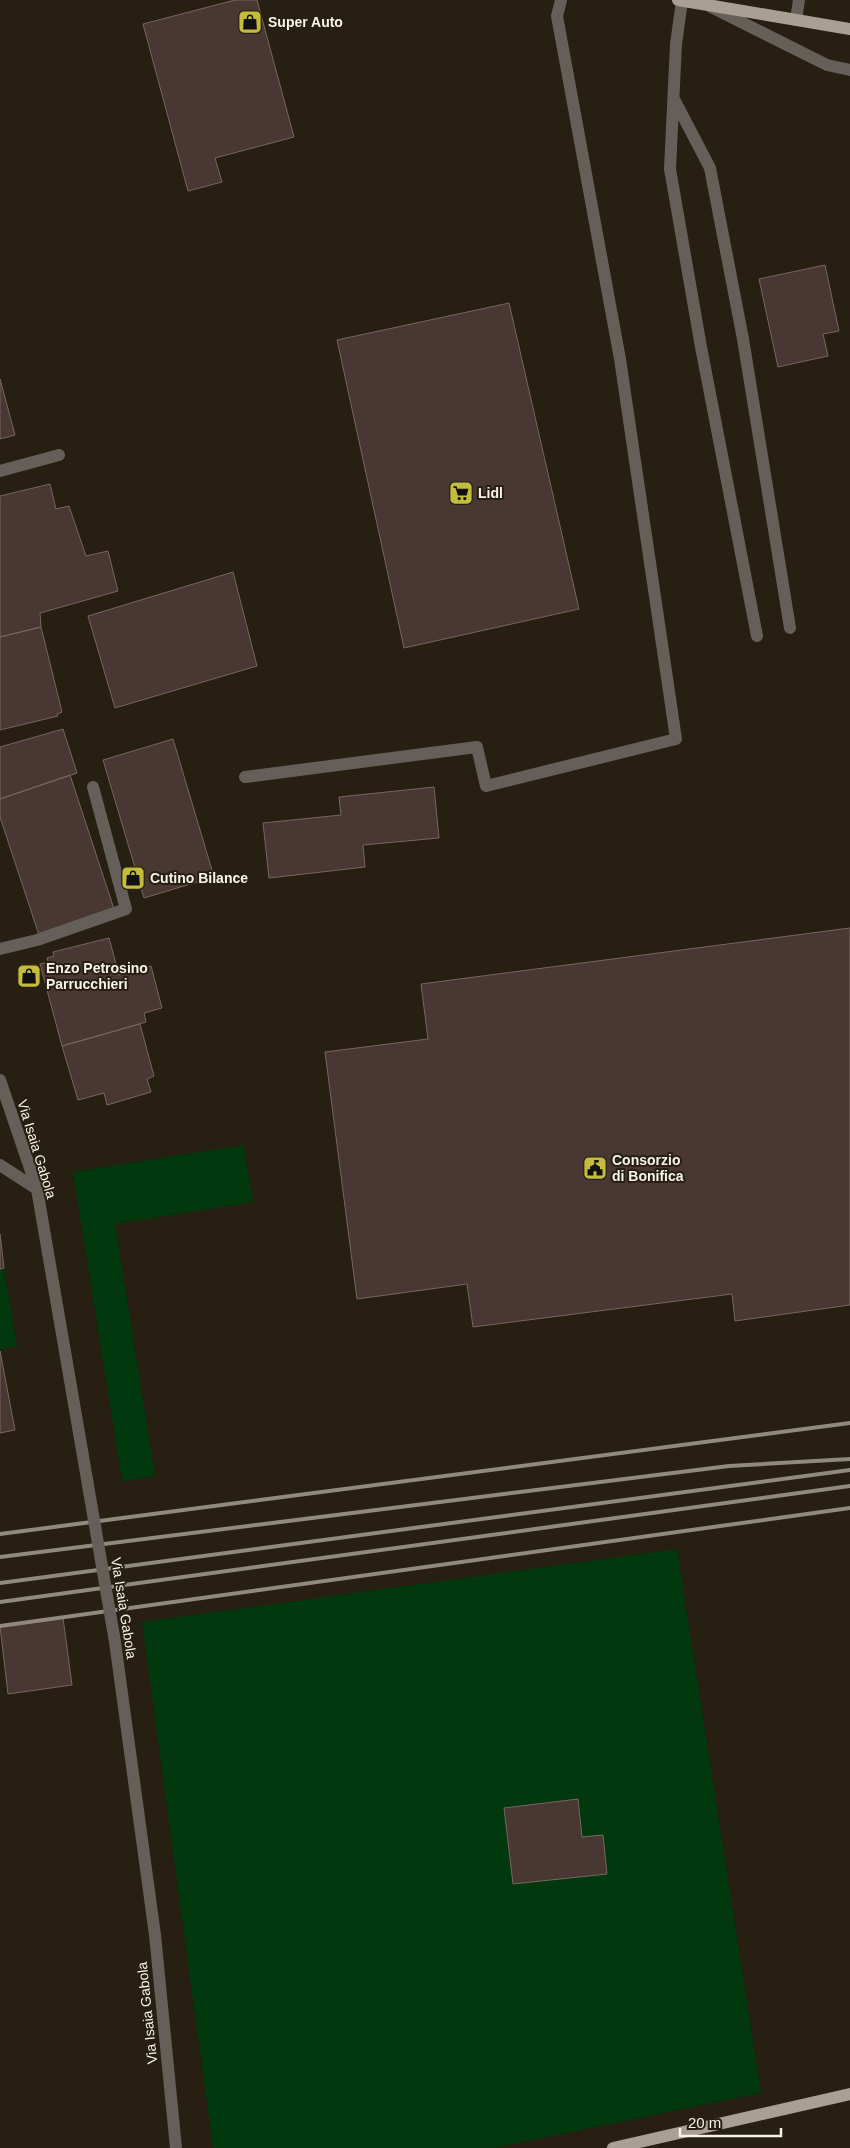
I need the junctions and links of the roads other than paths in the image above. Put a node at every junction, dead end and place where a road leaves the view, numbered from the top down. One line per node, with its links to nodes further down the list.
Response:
1 (561, 0): 13 (street)
2 (680, 0): 4 (main road); 8 (street)
3 (800, 0): 5 (street)
4 (710, 3): 5 (main road); 7 (street)
5 (796, 20): 6 (main road)
6 (850, 29)
7 (850, 70)
8 (673, 97): 11 (street); 12 (street)
9 (59, 454): 10 (street)
10 (0, 471)
11 (790, 628)
12 (757, 636)
13 (245, 777)
14 (93, 787): 15 (street)
15 (0, 950)
16 (0, 1080): 17 (street, Via Isaia Gabola)
17 (6, 1117): 19 (street, Via Isaia Gabola)
18 (0, 1165): 19 (street)
19 (37, 1189): 21 (street, Via Isaia Gabola, bridge)
20 (850, 2094): 22 (main road)
21 (176, 2148)
22 (613, 2148)

